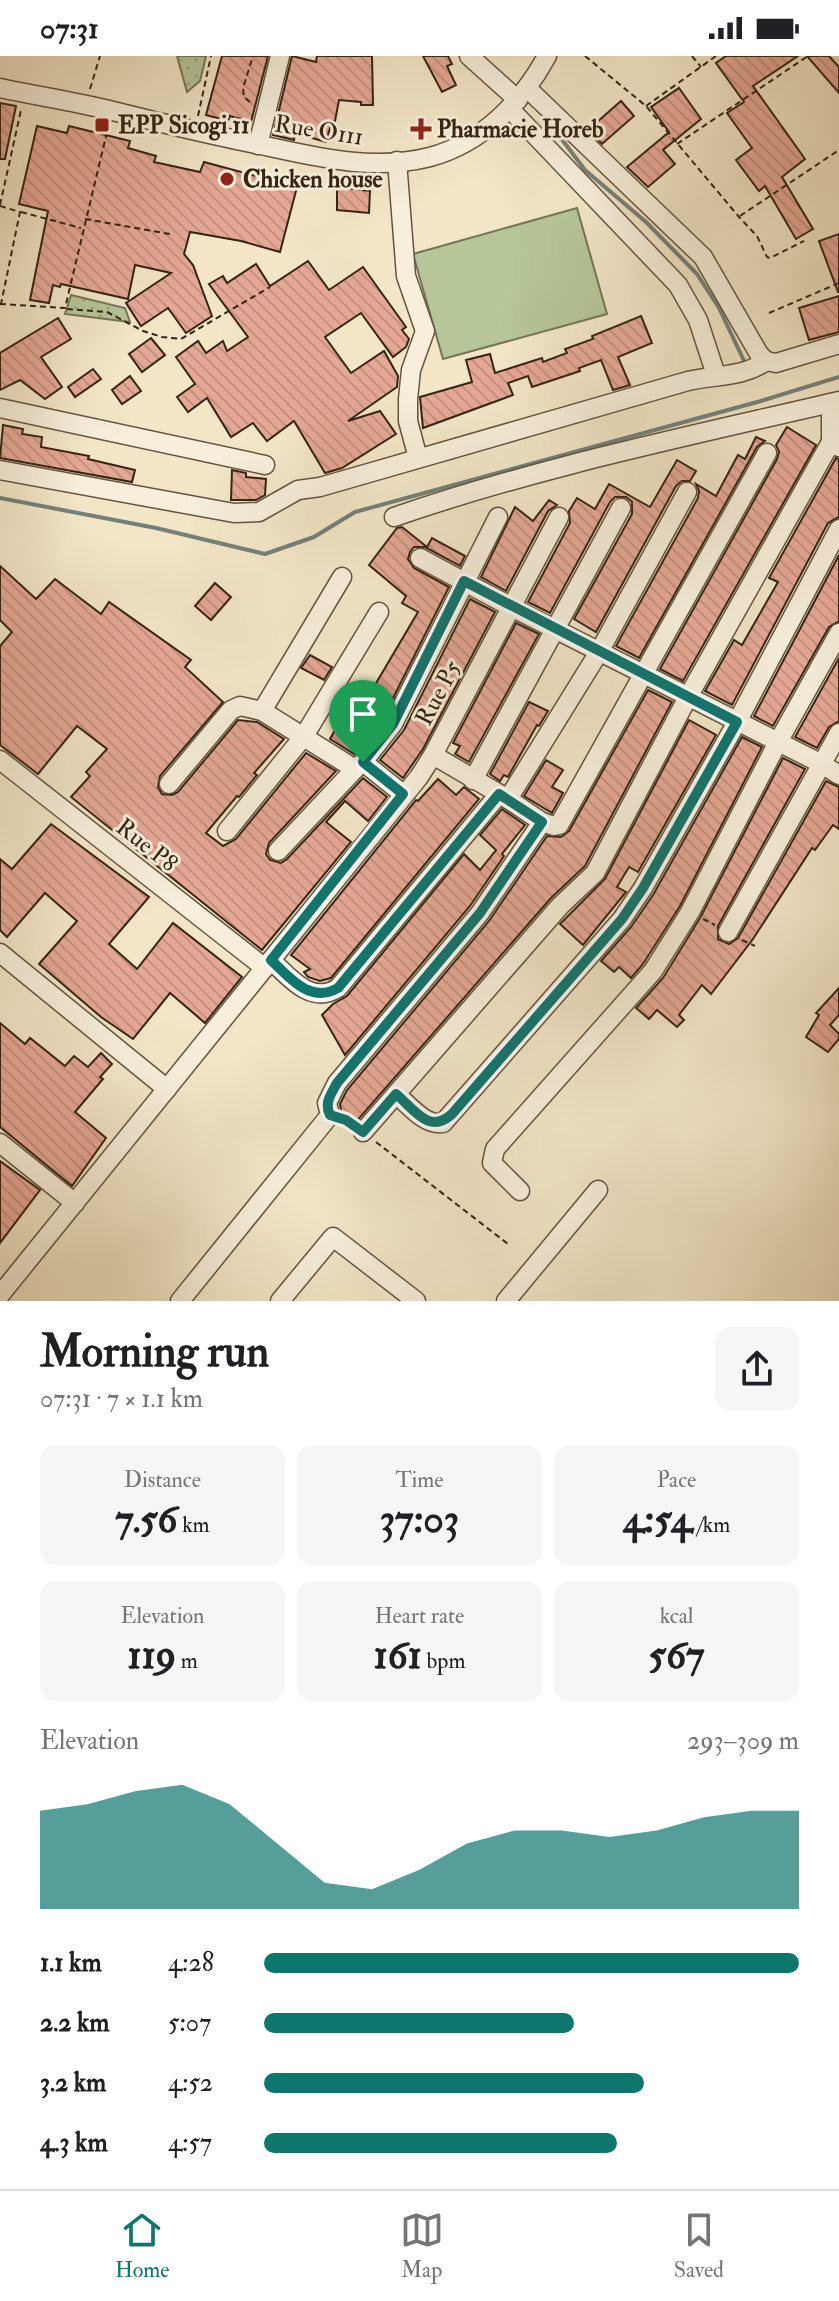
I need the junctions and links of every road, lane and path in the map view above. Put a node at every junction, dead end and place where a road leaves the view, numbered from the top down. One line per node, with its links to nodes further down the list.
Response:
1 (100, 56): 15 (path)
2 (211, 56): 19 (path)
3 (253, 56): 16 (path)
4 (280, 56): 16 (street)
5 (469, 56): 14 (street)
6 (547, 56): 14 (street, Rue O111)
7 (585, 56): 17 (path)
8 (692, 56): 11 (path)
9 (716, 56): 11 (path)
10 (808, 56): 20 (path)
11 (701, 67): 17 (path)
12 (0, 88): 13 (street, Rue O111)
13 (25, 93): 15 (street, Rue O111); 24 (path)
14 (518, 99): 23 (street, Rue O111); 37 (street); 38 (street)
15 (85, 105): 18 (street, Rue O111)
16 (267, 105): 21 (street)
17 (646, 106): 20 (path)
18 (112, 111): 19 (street, Rue O111); 27 (path)
19 (195, 133): 21 (street, Rue O111)
20 (677, 144): 26 (path)
21 (258, 145): 23 (street, Rue O111)
22 (839, 150): 26 (path)
23 (397, 161): 43 (street)
24 (0, 206): 25 (path)
25 (20, 212): 28 (path); 33 (path)
26 (739, 217): 30 (path)
27 (84, 219): 28 (path); 29 (path)
28 (82, 228): 34 (path)
29 (170, 234)
30 (804, 241)
31 (839, 283): 35 (path)
32 (270, 287): 34 (path)
33 (1, 306): 34 (path)
34 (60, 308)
35 (769, 313)
36 (839, 344): 37 (street)
37 (766, 361): 38 (street)
38 (716, 375): 43 (street)
39 (835, 402): 41 (street); 48 (street)
40 (0, 408): 44 (street)
41 (835, 444): 61 (street)
42 (767, 453): 60 (street)
43 (418, 458): 45 (street)
44 (265, 465)
45 (0, 470)
46 (687, 492): 59 (street, Rue P8)
47 (621, 508): 57 (street)
48 (394, 517)
49 (498, 517): 54 (street)
50 (559, 517): 55 (street, Rue P5)
51 (839, 529): 63 (street)
52 (420, 558): 54 (street)
53 (342, 577): 62 (street)
54 (464, 581): 55 (street); 70 (street)
55 (511, 607): 57 (street); 67 (street, Rue P5)
56 (379, 612): 65 (street)
57 (555, 629): 59 (street); 72 (street)
58 (839, 633): 66 (street)
59 (599, 652): 60 (street); 75 (street, Rue P8)
60 (644, 675): 61 (street); 76 (street)
61 (688, 697): 63 (street); 83 (street)
62 (262, 711): 65 (street); 73 (street)
63 (737, 722): 66 (street); 83 (street)
64 (839, 733): 69 (street)
65 (304, 736): 70 (street); 77 (street)
66 (778, 742): 69 (street); 87 (street)
67 (433, 755): 72 (street); 74 (street, Rue P5)
68 (0, 760): 81 (street, Rue P8)
69 (822, 764): 71 (street); 79 (street)
70 (359, 766): 74 (street); 78 (street)
71 (839, 775)
72 (473, 780): 75 (street)
73 (169, 784)
74 (403, 794): 81 (street, Rue P5)
75 (503, 796): 76 (street); 81 (street, Rue P8)
76 (542, 822): 91 (street)
77 (227, 831)
78 (278, 851)
79 (728, 932)
80 (0, 953): 82 (street)
81 (268, 964): 82 (street, Rue P5)
82 (167, 1089): 88 (street, Rue P5)
83 (396, 1094): 84 (street)
84 (363, 1132): 89 (path)
85 (0, 1143): 88 (street)
86 (598, 1190): 94 (street)
87 (520, 1191)
88 (75, 1203): 90 (street, Rue P5)
89 (508, 1244)
90 (0, 1295)
91 (180, 1301)
92 (280, 1301): 93 (street)
93 (416, 1301)
94 (506, 1301)

